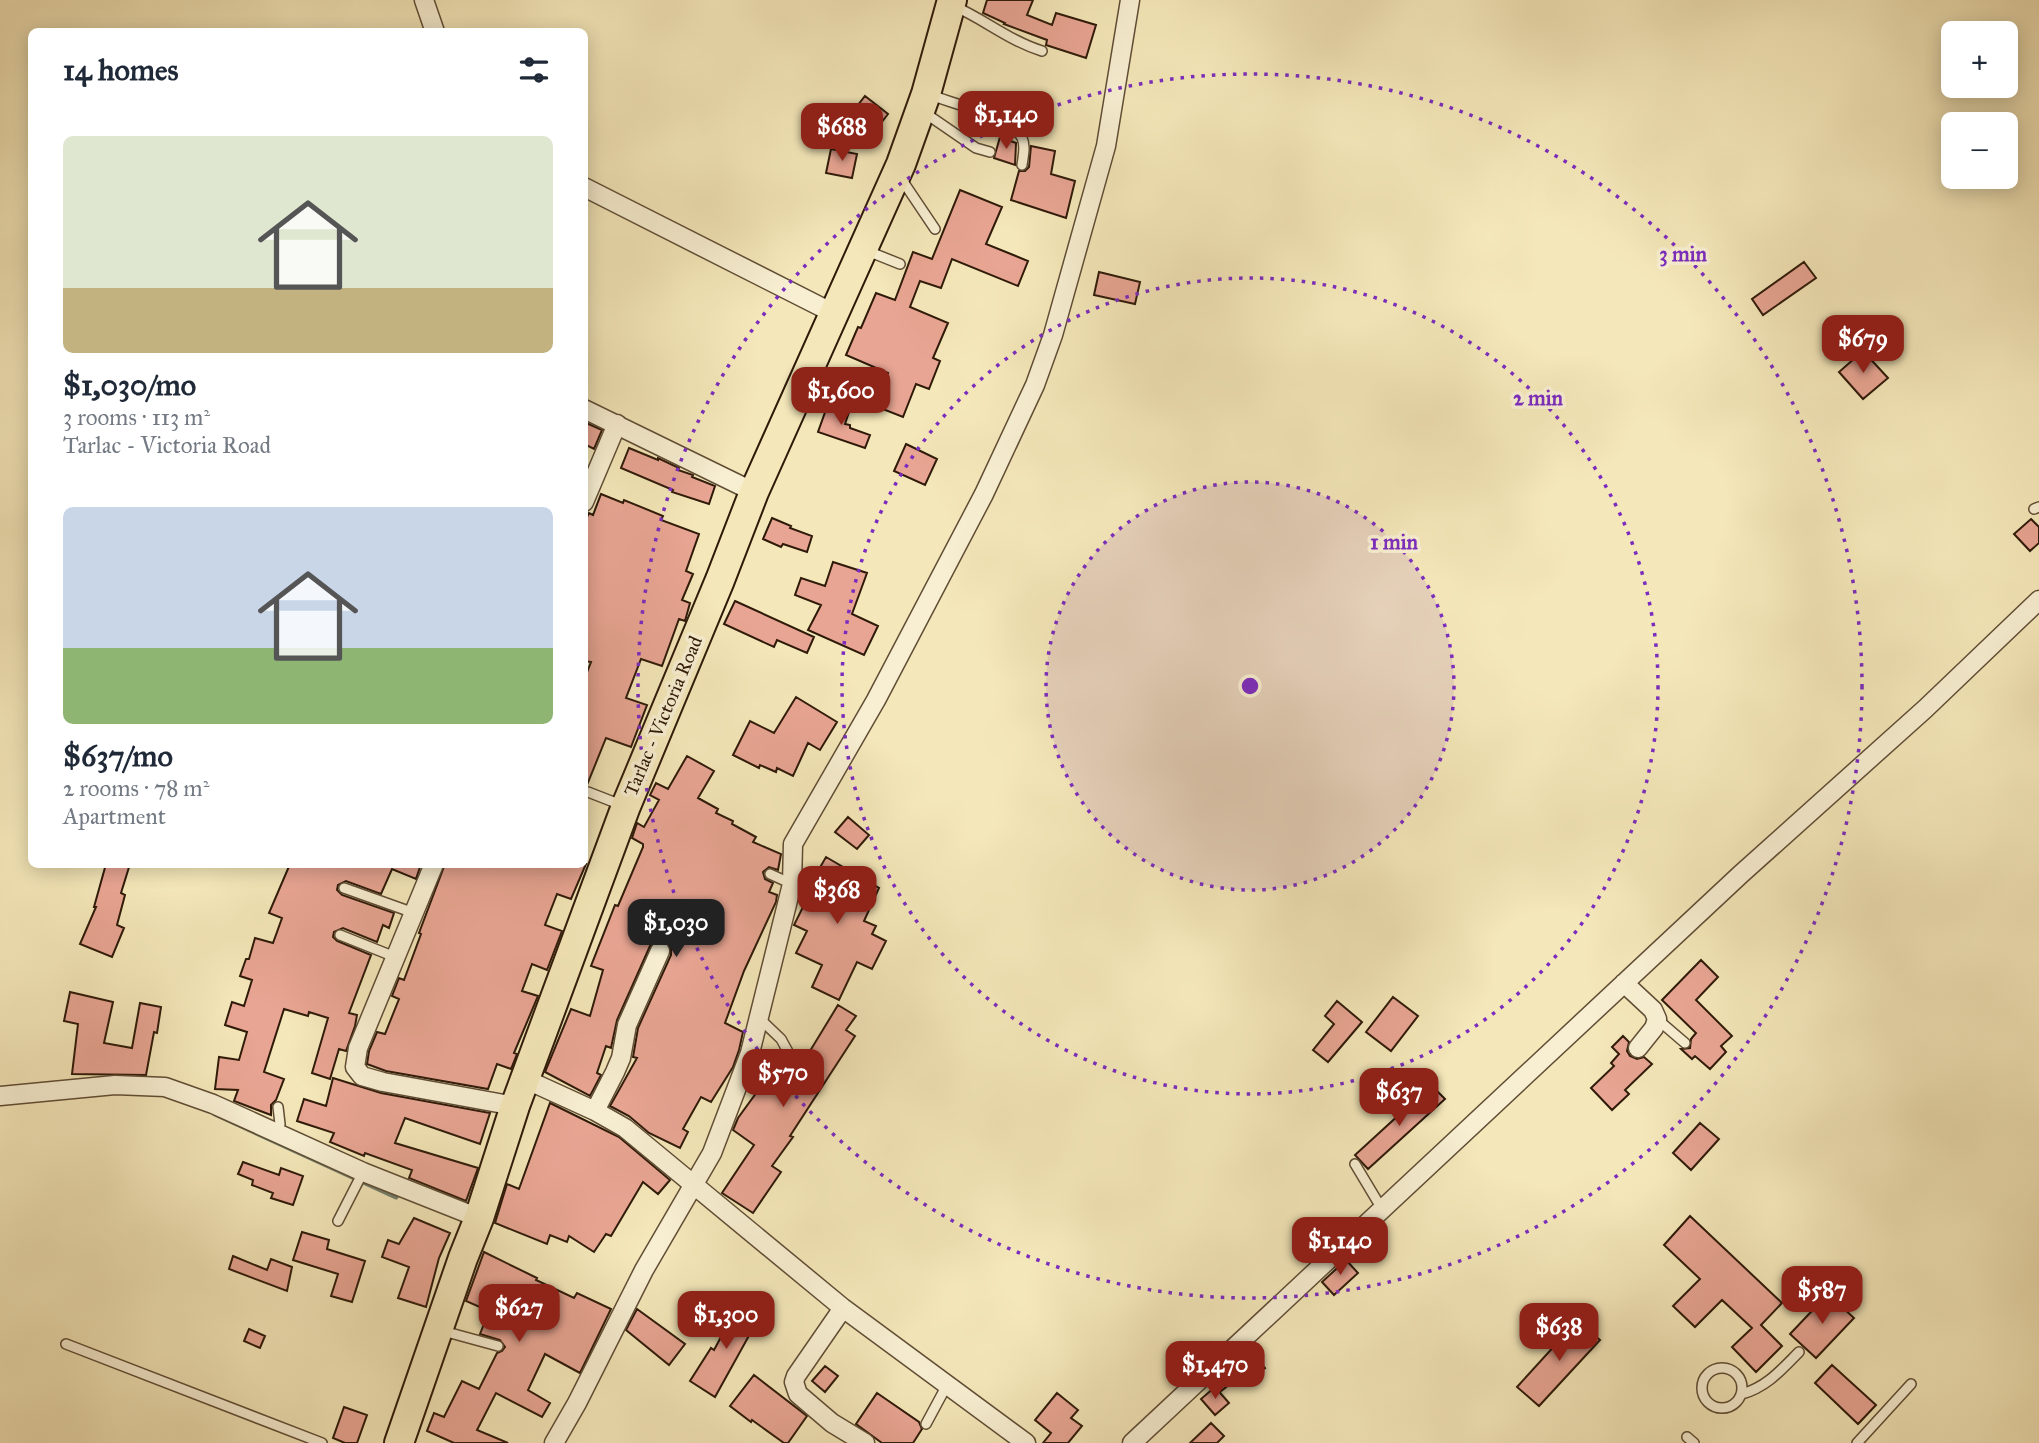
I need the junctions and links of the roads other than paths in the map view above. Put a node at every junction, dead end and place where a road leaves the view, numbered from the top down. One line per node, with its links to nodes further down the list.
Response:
1 (424, 0): 4 (street)
2 (1130, 0): 24 (street)
3 (951, 3): 5 (lane); 6 (main road, Tarlac - Victoria Road)
4 (434, 28)
5 (1042, 51)
6 (923, 102): 7 (lane); 8 (lane); 9 (main road, Tarlac - Victoria Road)
7 (989, 152)
8 (1022, 165)
9 (897, 173): 11 (lane); 12 (main road, Tarlac - Victoria Road)
10 (588, 189): 14 (street)
11 (935, 229)
12 (864, 250): 13 (lane); 14 (main road, Tarlac - Victoria Road)
13 (900, 264)
14 (835, 314): 17 (main road, Tarlac - Victoria Road)
15 (588, 411): 16 (street)
16 (617, 424): 17 (street); 18 (street)
17 (754, 492): 21 (main road, Tarlac - Victoria Road)
18 (588, 493)
19 (2039, 600): 30 (street)
20 (588, 792): 21 (lane)
21 (626, 806): 36 (main road, Tarlac - Victoria Road)
22 (432, 868): 26 (street)
23 (770, 874): 24 (lane)
24 (792, 884): 31 (street)
25 (344, 888): 26 (lane)
26 (414, 913): 29 (street)
27 (340, 935): 29 (lane)
28 (660, 951): 40 (street)
29 (395, 957): 38 (street)
30 (1625, 983): 32 (street); 45 (street)
31 (758, 1018): 35 (lane); 44 (street)
32 (1657, 1019): 33 (lane); 34 (street)
33 (1685, 1043)
34 (1638, 1048)
35 (793, 1061)
36 (526, 1079): 38 (main road, Tarlac - Victoria Road); 40 (street)
37 (0, 1096): 41 (street)
38 (515, 1106): 46 (main road, Tarlac - Victoria Road)
39 (278, 1107): 41 (lane)
40 (595, 1111): 44 (street)
41 (278, 1133): 43 (street)
42 (1355, 1164): 45 (lane)
43 (363, 1172): 46 (street); 47 (lane)
44 (693, 1186): 48 (street); 59 (street)
45 (1382, 1209): 62 (street)
46 (479, 1218): 49 (main road, Tarlac - Victoria Road)
47 (338, 1221)
48 (843, 1308): 54 (street); 60 (street)
49 (438, 1329): 51 (lane); 58 (main road, Tarlac - Victoria Road)
50 (66, 1344): 57 (lane)
51 (498, 1346)
52 (1799, 1352): 55 (lane)
53 (1911, 1384): 63 (lane)
54 (947, 1385): 56 (lane); 61 (street)
55 (1742, 1394): 55 (lane)
56 (926, 1424)
57 (322, 1443)
58 (399, 1443)
59 (554, 1443)
60 (865, 1443)
61 (1026, 1443)
62 (1132, 1443)
63 (1857, 1443)

